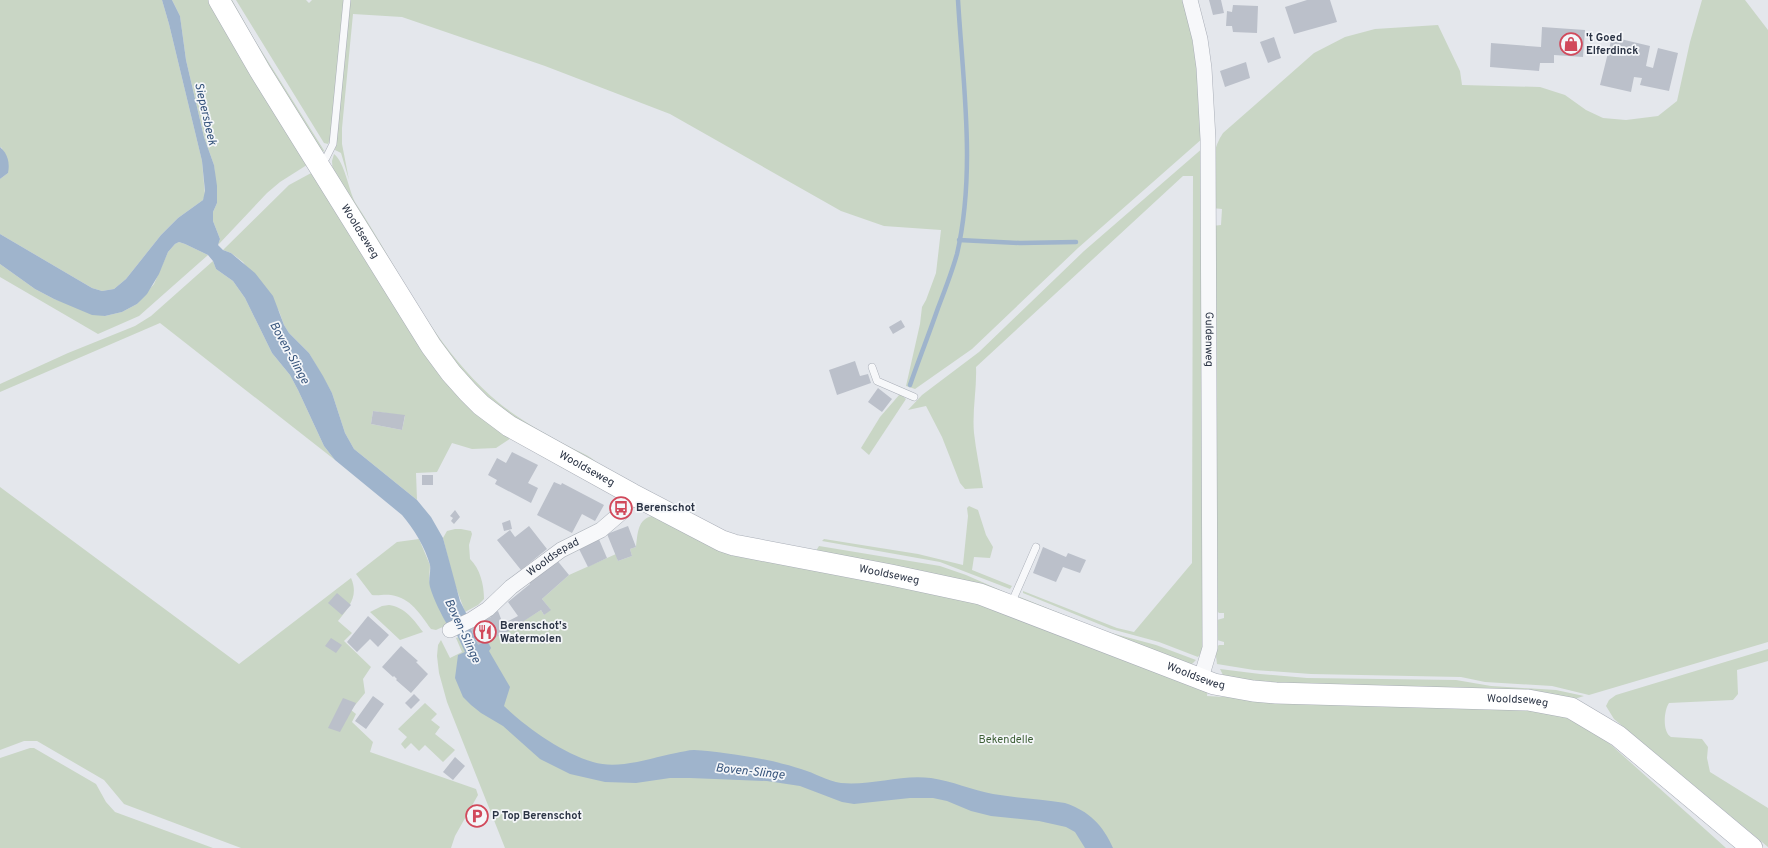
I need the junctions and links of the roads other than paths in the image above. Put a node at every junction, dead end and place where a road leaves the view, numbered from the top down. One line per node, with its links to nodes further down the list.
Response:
1 (220, 0): 4 (main road, Wooldseweg)
2 (347, 0): 4 (lane)
3 (1190, 0): 11 (street, Guldenweg)
4 (318, 163): 7 (main road, Wooldseweg)
5 (872, 367): 6 (lane)
6 (914, 397)
7 (632, 494): 9 (main road, Wooldseweg); 10 (street, Wooldsepad)
8 (1036, 547): 9 (lane)
9 (1011, 605): 11 (main road, Wooldseweg)
10 (450, 630)
11 (1201, 678): 12 (main road, Wooldseweg)
12 (1752, 848)

